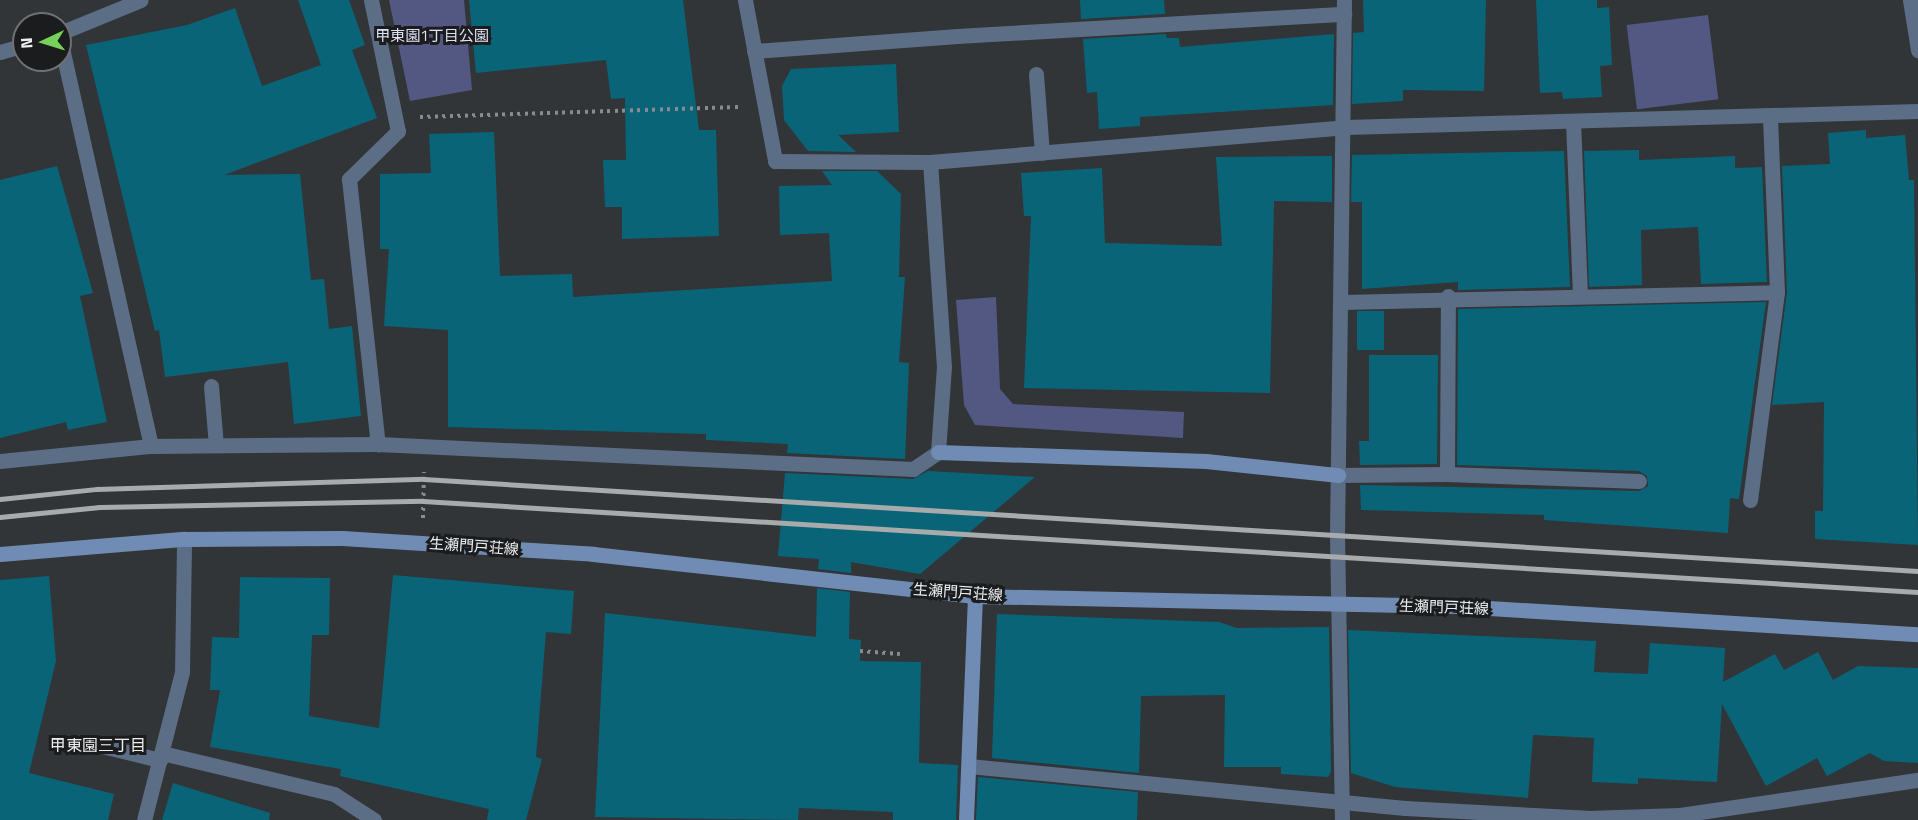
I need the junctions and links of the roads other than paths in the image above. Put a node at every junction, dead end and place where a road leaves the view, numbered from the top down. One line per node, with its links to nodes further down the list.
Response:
1 (141, 0): 6 (street)
2 (370, 0): 22 (street)
3 (745, 0): 8 (street)
4 (1910, 0): 7 (street)
5 (1344, 7): 8 (street); 14 (street)
6 (72, 28)
7 (1918, 50)
8 (754, 51): 16 (street)
9 (67, 72): 24 (street)
10 (1036, 74): 15 (street)
11 (1918, 111): 12 (street)
12 (1770, 117): 13 (street); 17 (street)
13 (1573, 121): 14 (street); 18 (street)
14 (1345, 127): 15 (street); 20 (street)
15 (1042, 153): 16 (street)
16 (930, 162): 25 (street)
17 (1777, 292): 18 (street); 30 (street)
18 (1580, 294): 19 (street)
19 (1448, 296): 20 (street); 27 (street)
20 (1342, 302): 28 (street)
21 (212, 386): 23 (street)
22 (378, 444): 23 (street); 25 (street)
23 (216, 445): 24 (street)
24 (151, 446): 26 (street)
25 (938, 452): 28 (main road)
26 (0, 461)
27 (1447, 474): 28 (street); 29 (street)
28 (1338, 475): 34 (street)
29 (1639, 481)
30 (1750, 500)
31 (184, 539): 32 (main road, 生瀬門戸荘線); 33 (main road, 生瀬門戸荘線); 37 (street)
32 (0, 554)
33 (975, 596): 34 (main road, 生瀬門戸荘線); 38 (main road)
34 (1337, 605): 35 (main road, 生瀬門戸荘線); 40 (street)
35 (1918, 634)
36 (102, 746): 37 (street)
37 (161, 757): 42 (street); 43 (street)
38 (969, 766): 40 (street); 44 (main road)
39 (1918, 780): 41 (street)
40 (1340, 802): 41 (street); 45 (street)
41 (1551, 818)
42 (144, 820)
43 (374, 820)
44 (966, 820)
45 (1342, 820)

